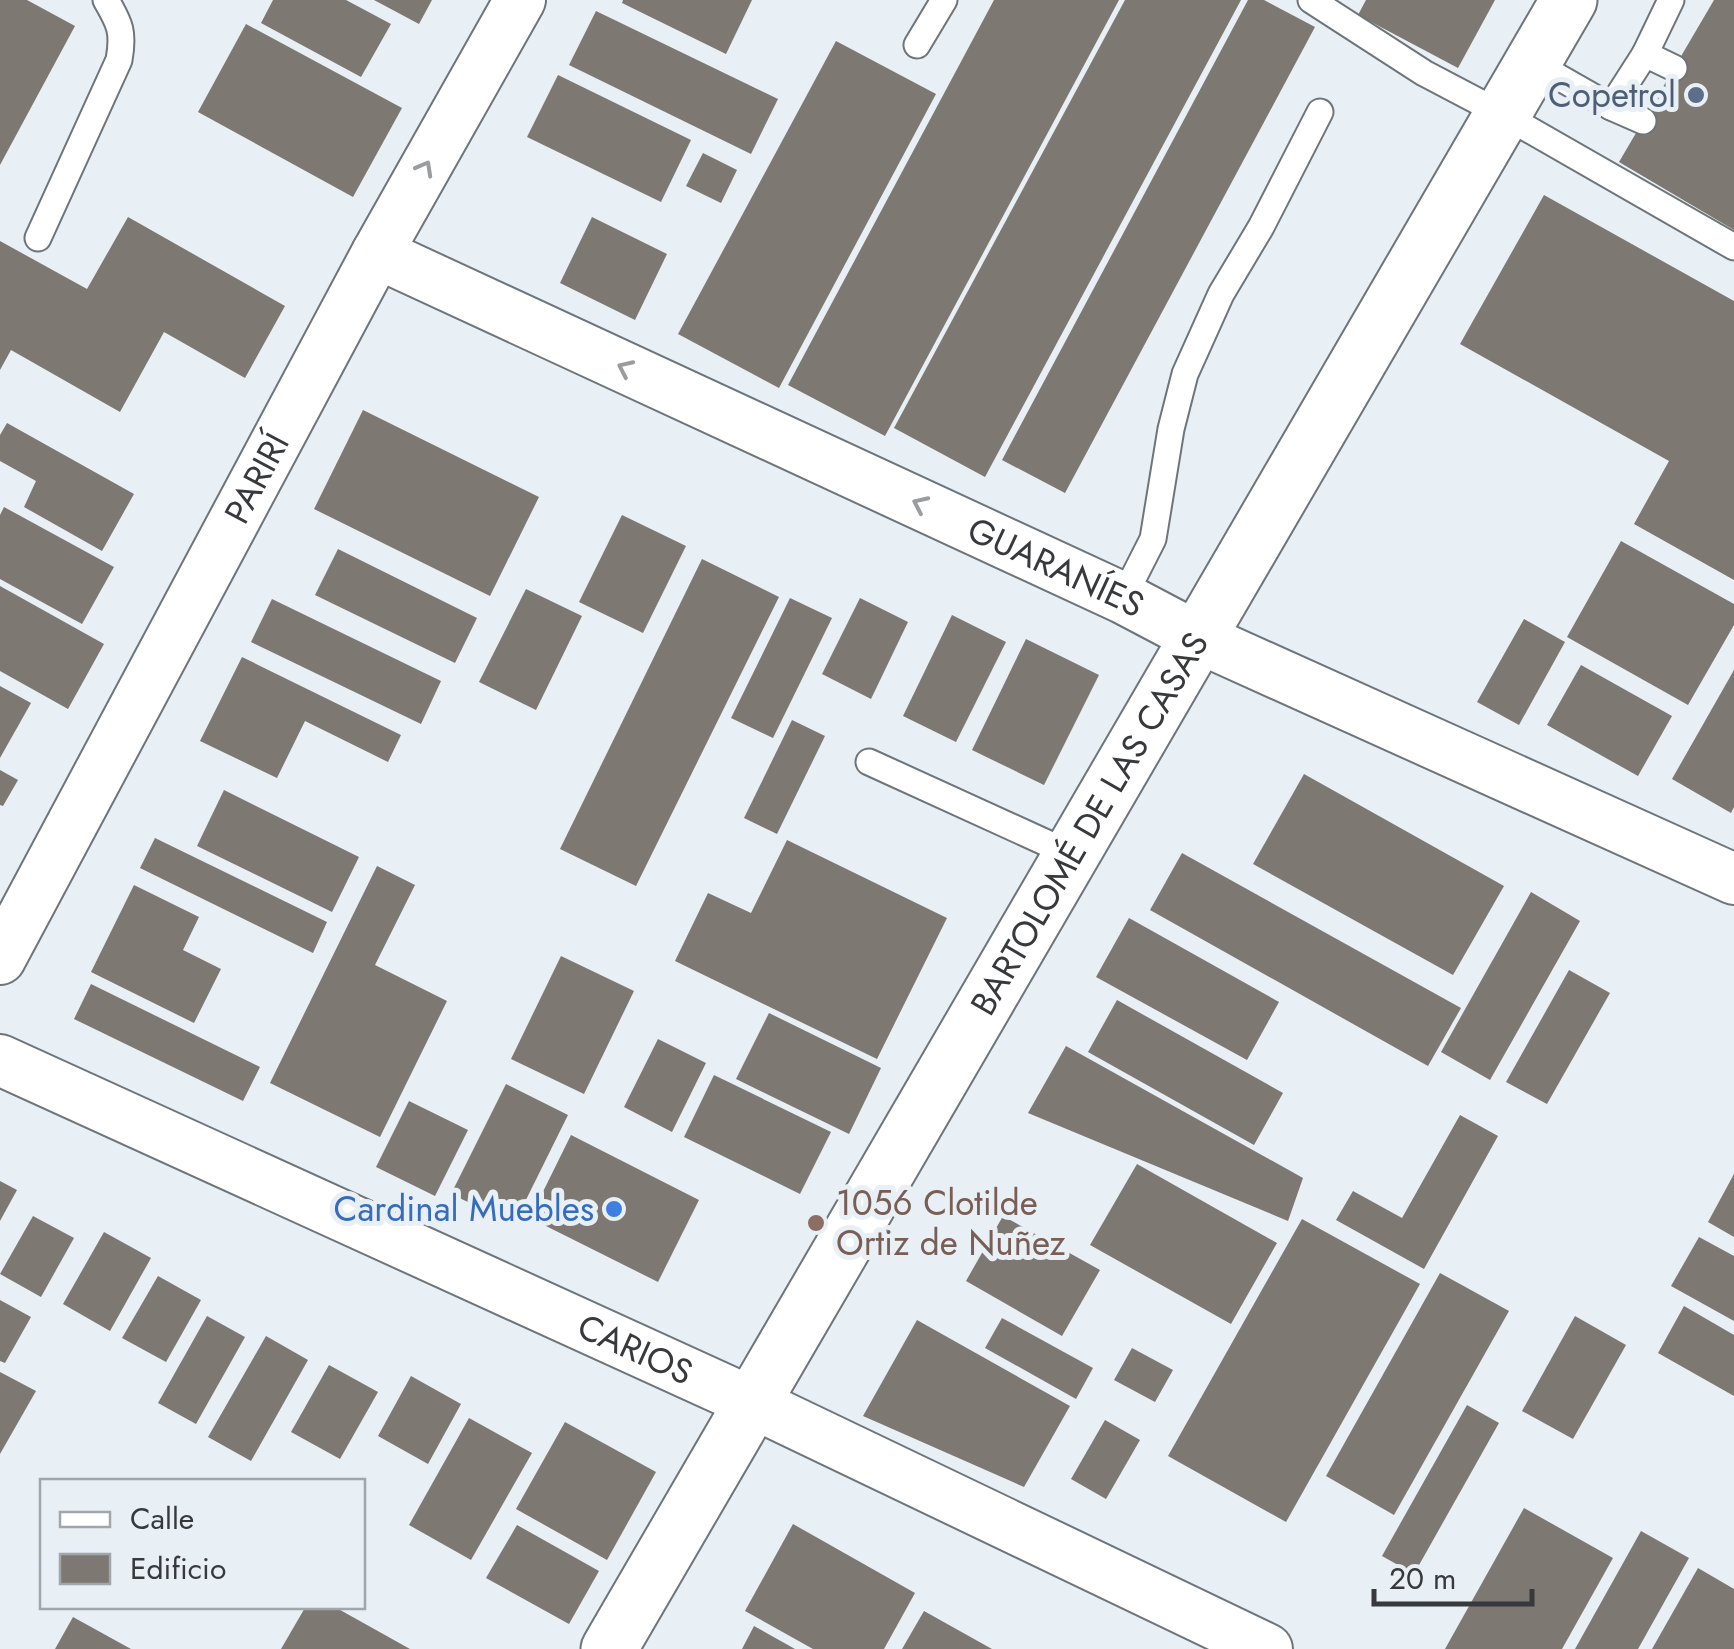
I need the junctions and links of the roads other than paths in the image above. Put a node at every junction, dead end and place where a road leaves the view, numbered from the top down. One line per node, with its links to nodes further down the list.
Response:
1 (106, 0): 15 (lane)
2 (520, 0): 17 (street, PARIRÍ, one-way to 2)
3 (944, 0): 7 (lane)
4 (1310, 0): 13 (lane)
5 (1568, 0): 9 (street, BARTOLOMÉ DE LAS CASAS)
6 (1672, 0): 8 (lane)
7 (918, 45)
8 (1645, 54): 10 (lane); 11 (lane)
9 (1532, 62): 11 (lane); 13 (street, BARTOLOMÉ DE LAS CASAS)
10 (1674, 68)
11 (1612, 107): 14 (lane)
12 (1320, 112): 18 (lane)
13 (1502, 114): 16 (lane); 19 (street, BARTOLOMÉ DE LAS CASAS)
14 (1643, 122)
15 (38, 238)
16 (1734, 247)
17 (377, 253): 18 (street, GUARANÍES, one-way to 17); 23 (street, PARIRÍ)
18 (1123, 598): 19 (street, GUARANÍES)
19 (1197, 637): 21 (street, BARTOLOMÉ DE LAS CASAS); 22 (street, GUARANÍES)
20 (869, 762): 21 (lane)
21 (1072, 855): 25 (street, BARTOLOMÉ DE LAS CASAS)
22 (1734, 879)
23 (0, 959)
24 (0, 1060): 25 (street, CARIOS)
25 (751, 1402): 26 (street, BARTOLOMÉ DE LAS CASAS); 27 (street, CARIOS)
26 (609, 1649)
27 (1267, 1649)

